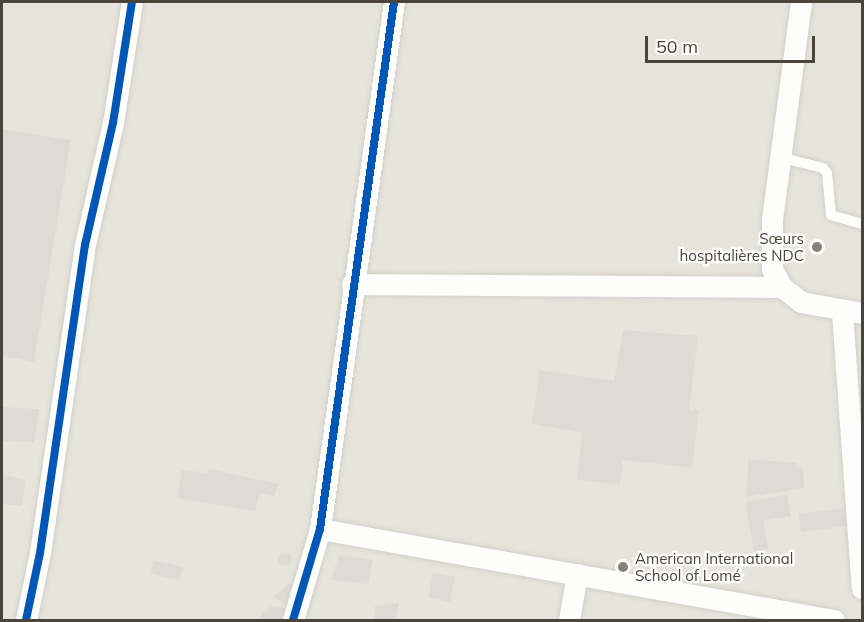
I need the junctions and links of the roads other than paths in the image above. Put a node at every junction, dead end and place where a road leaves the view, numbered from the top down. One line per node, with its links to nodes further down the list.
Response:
1 (132, 2): 12 (street)
2 (394, 2): 6 (street)
3 (801, 2): 4 (street)
4 (779, 158): 5 (lane); 7 (street)
5 (862, 224)
6 (352, 284): 7 (street); 9 (street)
7 (782, 287): 8 (street)
8 (852, 312): 11 (street)
9 (320, 529): 10 (street); 13 (street)
10 (578, 574): 14 (street); 15 (street)
11 (862, 588)
12 (26, 621)
13 (293, 621)
14 (569, 621)
15 (834, 621)

